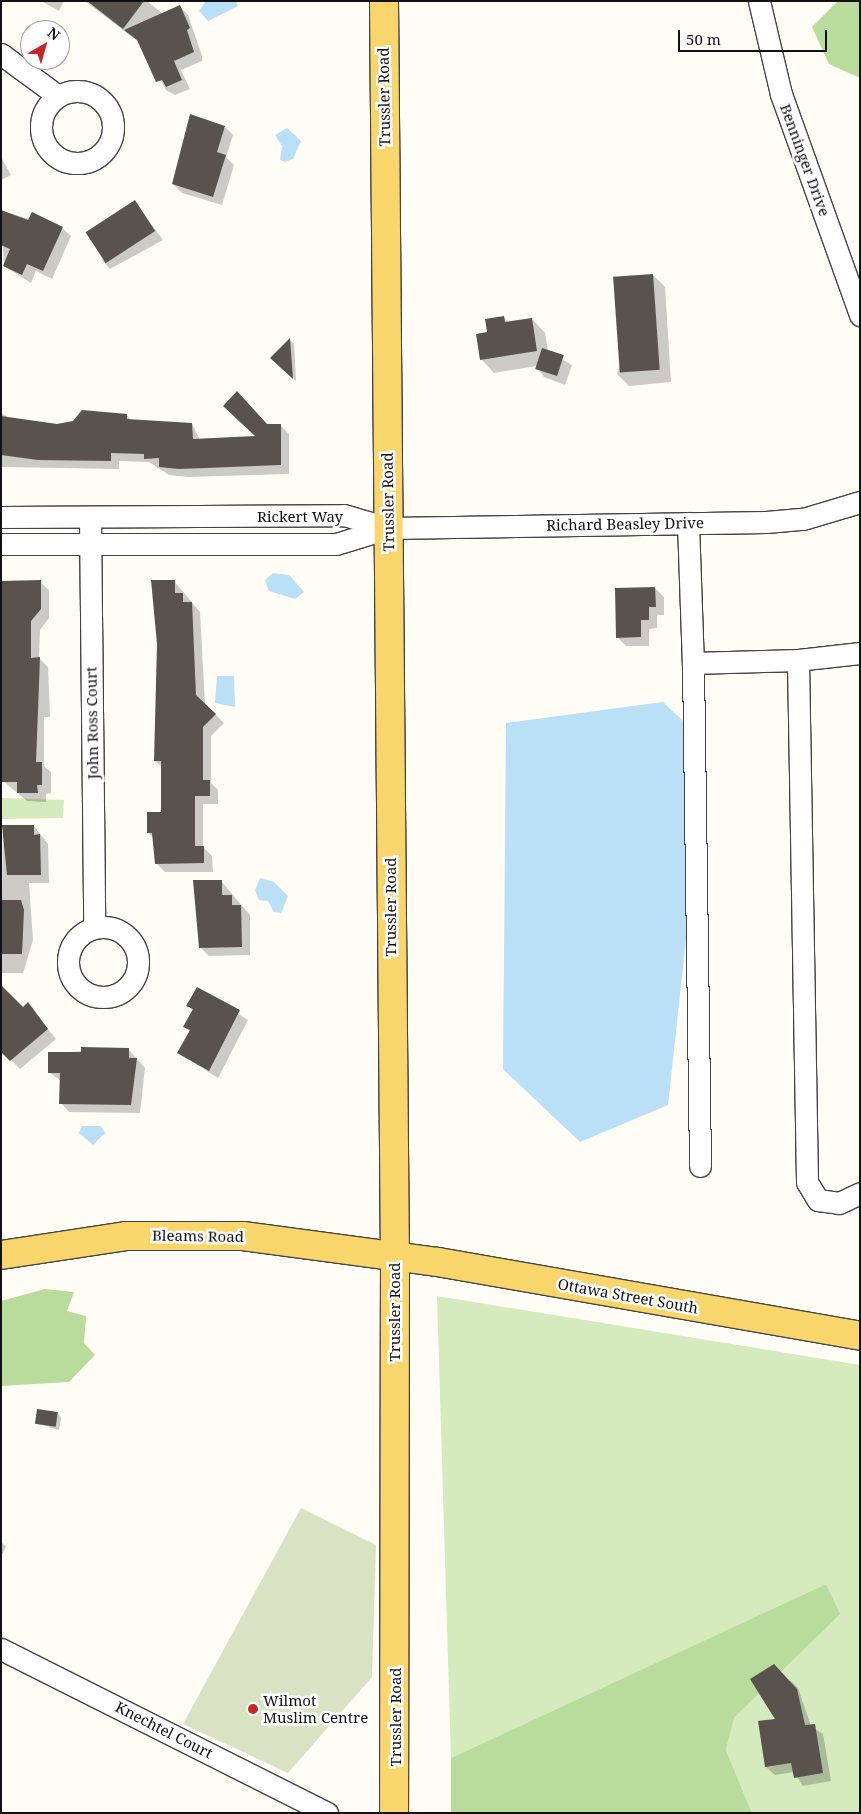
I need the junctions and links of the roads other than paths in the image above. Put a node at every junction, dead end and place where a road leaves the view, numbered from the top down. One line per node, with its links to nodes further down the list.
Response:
1 (384, 1): 10 (main road, Trussler Road)
2 (759, 1): 5 (street, Benninger Drive)
3 (1, 54): 4 (street)
4 (58, 96)
5 (860, 315)
6 (860, 502): 9 (street, Richard Beasley Drive)
7 (1, 517): 8 (street, Rickert Way)
8 (90, 518): 10 (street, Rickert Way); 12 (street, John Ross Court)
9 (688, 523): 10 (street, Richard Beasley Drive); 15 (street)
10 (388, 528): 12 (street, Rickert Way); 20 (main road, Trussler Road)
11 (1, 544): 12 (street, Rickert Way)
12 (89, 544): 16 (street, John Ross Court)
13 (860, 653): 14 (street)
14 (798, 660): 15 (street); 18 (street)
15 (693, 663): 17 (street)
16 (94, 928)
17 (700, 1166)
18 (860, 1193)
19 (1, 1255): 20 (main road, Bleams Road)
20 (395, 1258): 21 (main road, Ottawa Street South); 24 (main road, Trussler Road)
21 (860, 1336)
22 (1, 1648): 23 (street, Knechtel Court)
23 (327, 1813)
24 (394, 1813)

